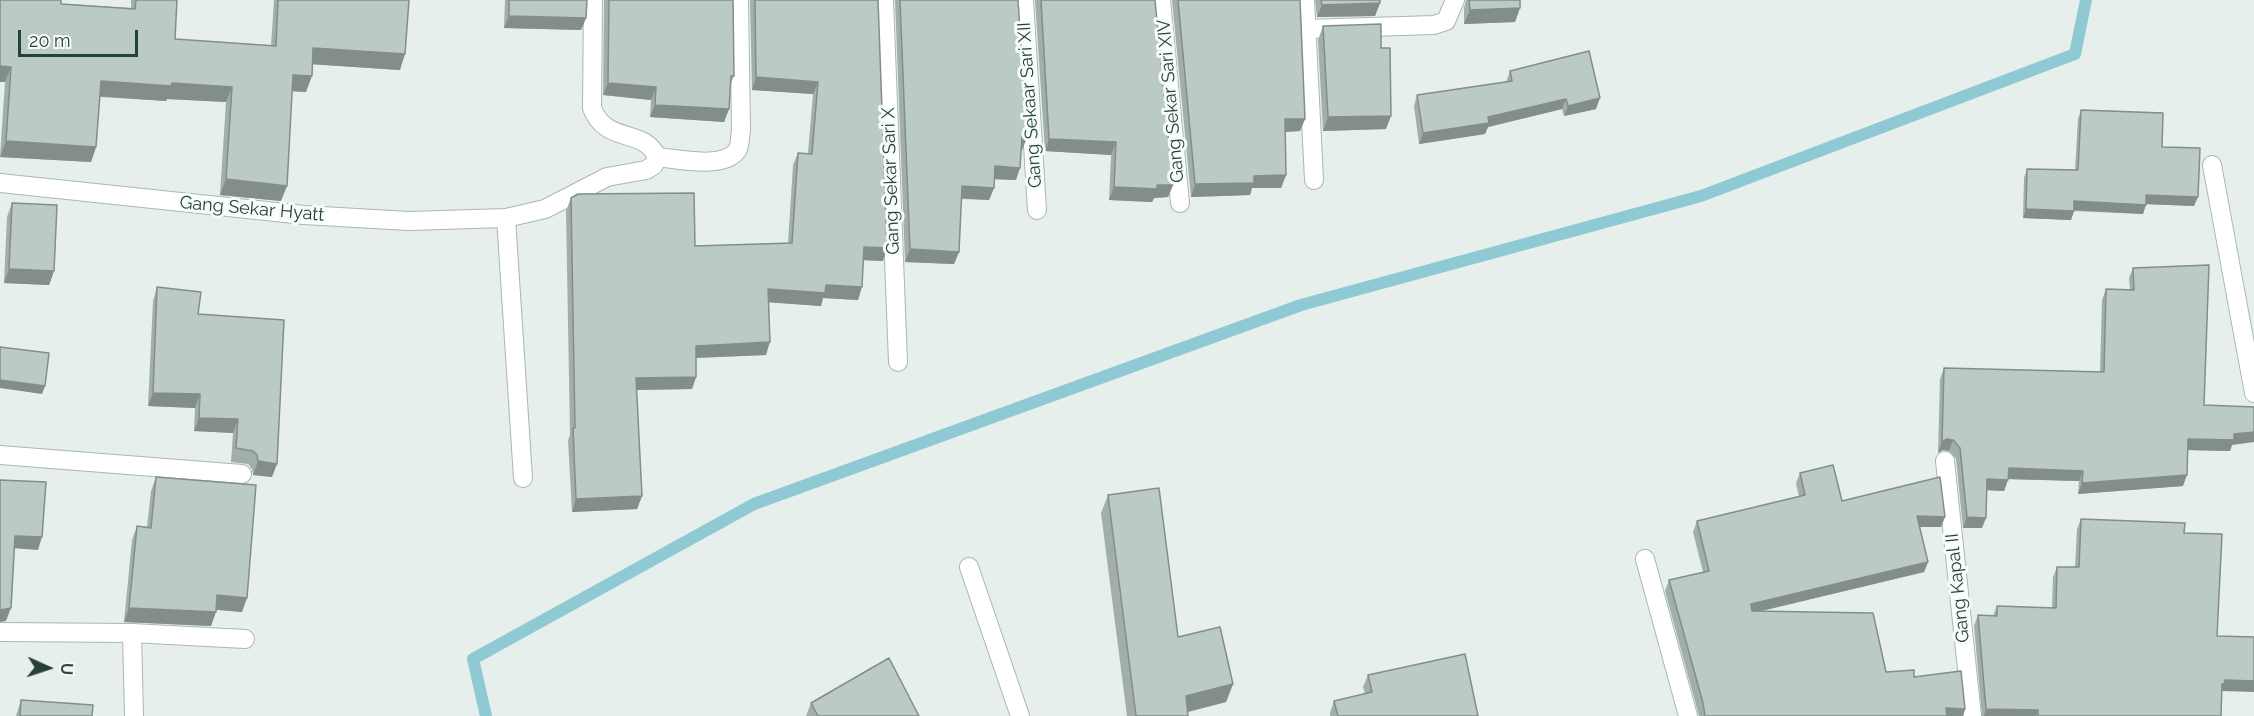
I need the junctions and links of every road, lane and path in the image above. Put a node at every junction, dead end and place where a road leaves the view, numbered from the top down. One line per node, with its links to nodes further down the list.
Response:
1 (593, 0): 9 (street)
2 (739, 0): 9 (street)
3 (884, 0): 16 (street, Gang Sekar Sari X)
4 (1024, 0): 14 (street, Gang Sekaar Sari XII)
5 (1161, 0): 13 (street, Gang Sekar Sari XIV)
6 (1305, 0): 8 (street)
7 (1455, 0): 8 (street)
8 (1306, 29): 11 (street)
9 (657, 157): 15 (street, Gang Sekar Hyatt)
10 (2212, 165): 17 (street)
11 (1314, 180)
12 (0, 183): 15 (street, Gang Sekar Hyatt)
13 (1180, 203)
14 (1037, 210)
15 (506, 219): 21 (street)
16 (898, 362)
17 (2254, 393)
18 (0, 455): 20 (street)
19 (1945, 461): 30 (street, Gang Kapal II)
20 (242, 474)
21 (523, 478)
22 (1645, 559): 29 (street)
23 (969, 567): 28 (street)
24 (0, 632): 25 (street)
25 (132, 633): 26 (street); 27 (street)
26 (245, 639)
27 (134, 716)
28 (1020, 716)
29 (1688, 716)
30 (1972, 716)

